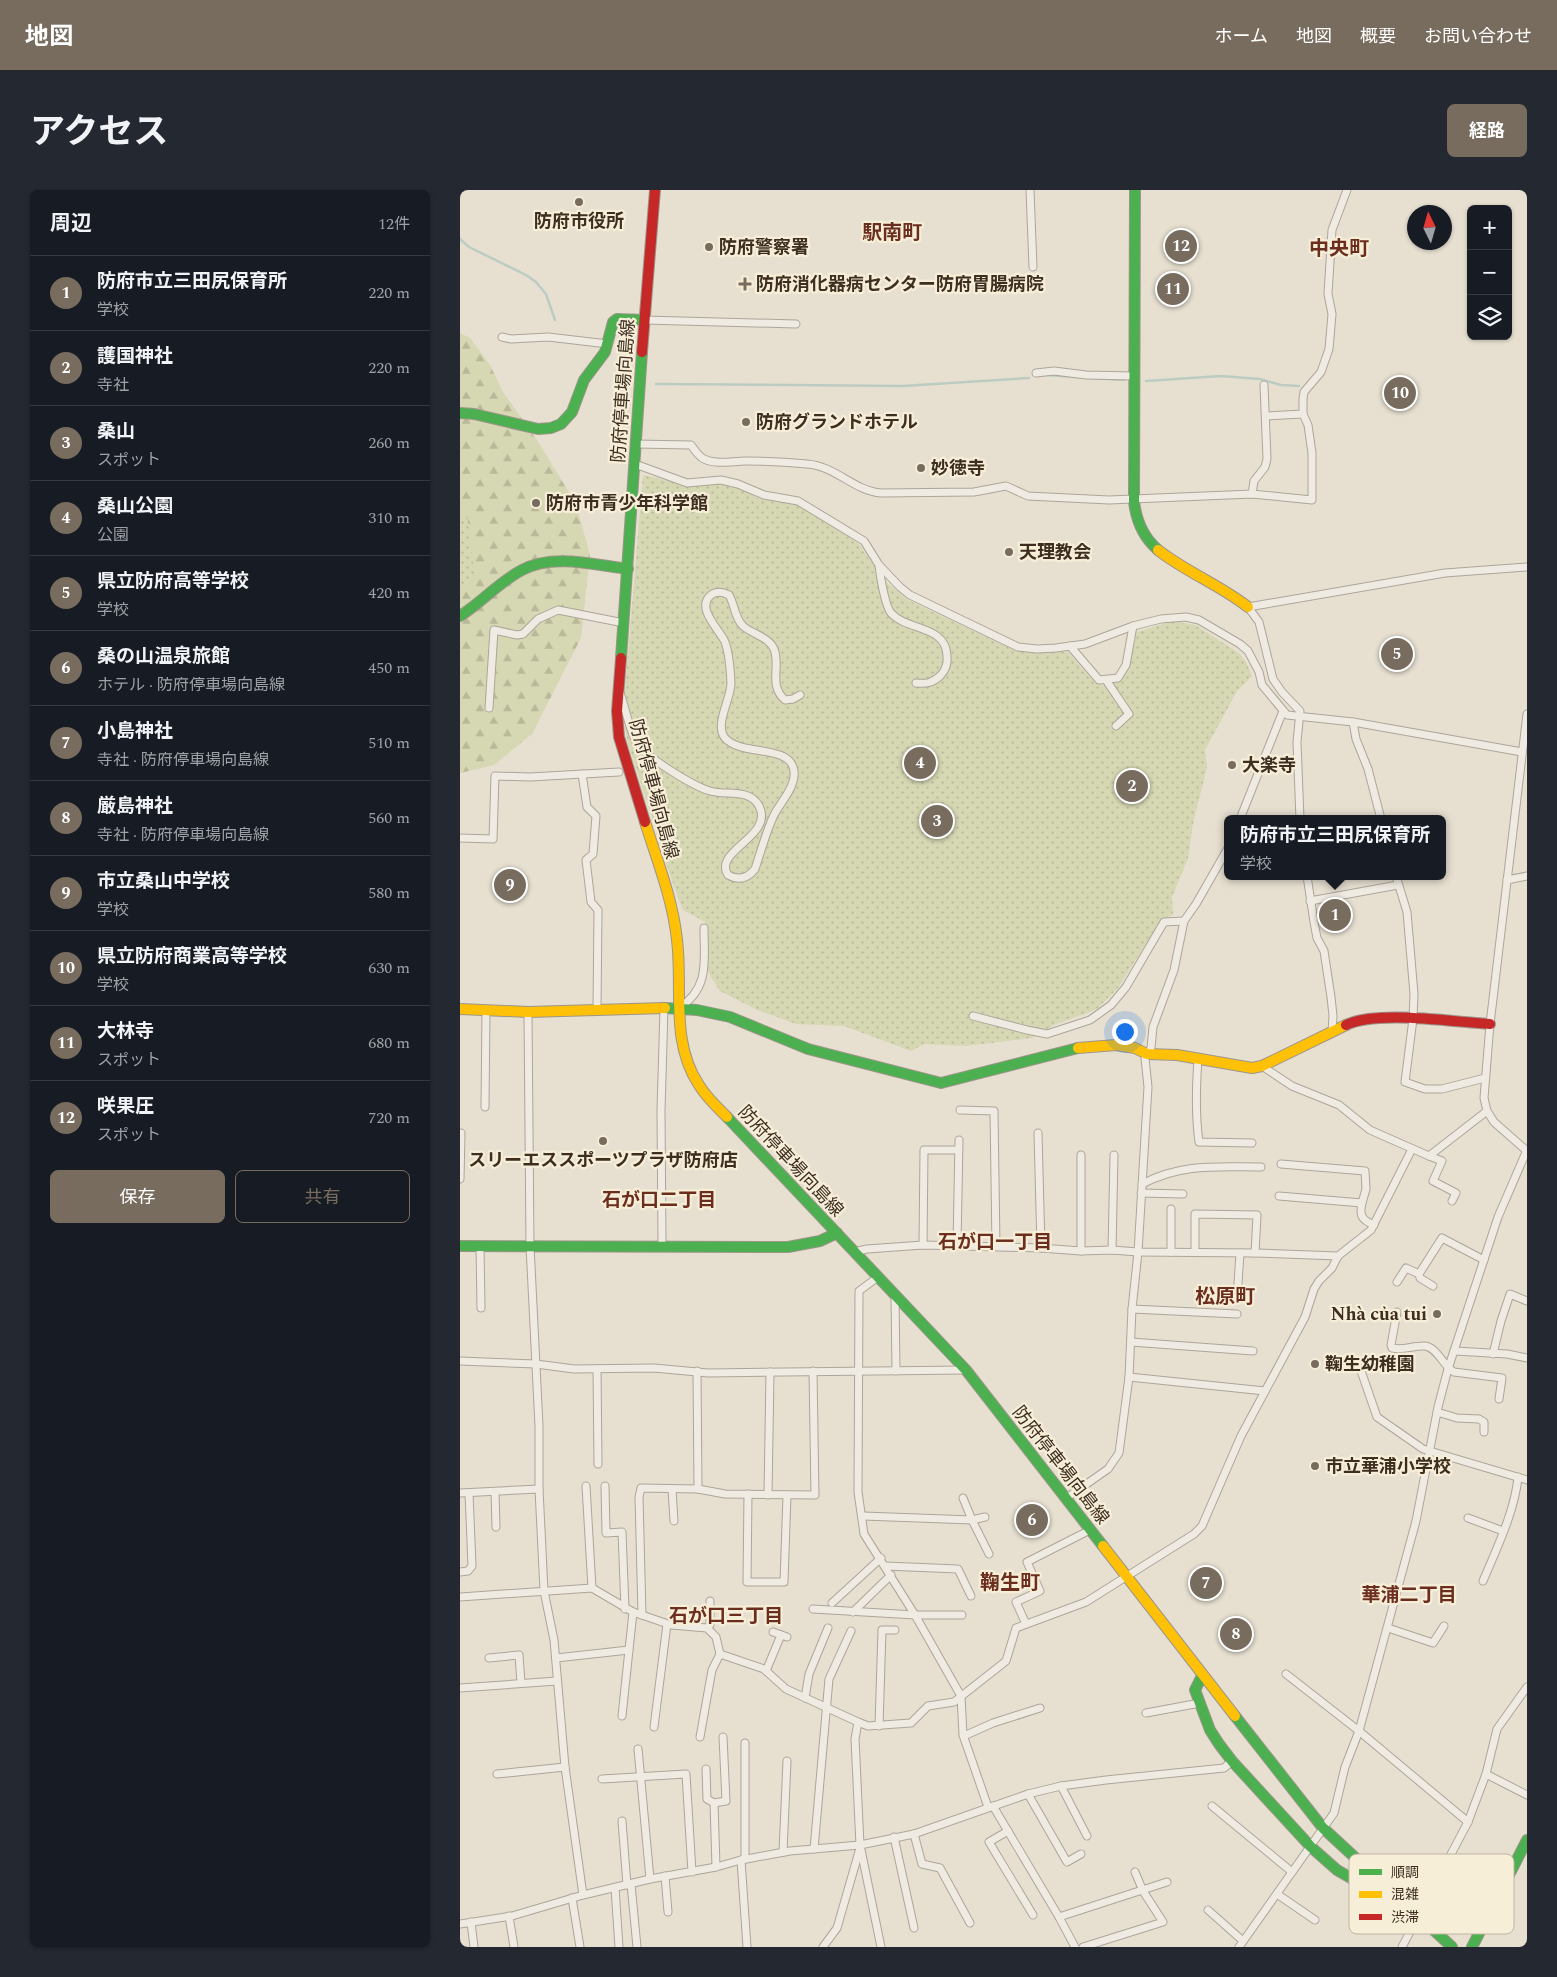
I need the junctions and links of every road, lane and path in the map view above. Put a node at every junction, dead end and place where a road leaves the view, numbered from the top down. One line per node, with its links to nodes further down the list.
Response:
1 (655, 190): 6 (street, 防府停車場向島線)
2 (1030, 190): 5 (street)
3 (1135, 190): 11 (street)
4 (1347, 190): 14 (street)
5 (1033, 267)
6 (644, 320): 7 (street); 9 (street); 16 (street, 防府停車場向島線)
7 (796, 324)
8 (502, 338): 9 (street)
9 (608, 344): 13 (street)
10 (1036, 372): 11 (street)
11 (1134, 376): 19 (street)
12 (1264, 385): 15 (street)
13 (460, 413)
14 (1303, 414): 15 (street); 18 (street)
15 (1266, 416): 18 (street)
16 (635, 444): 17 (street, 防府停車場向島線); 19 (street)
17 (635, 464): 20 (street); 22 (street, 防府停車場向島線)
18 (1252, 494): 19 (street)
19 (1134, 498): 23 (street)
20 (879, 565): 27 (street); 29 (street)
21 (1527, 567): 23 (street)
22 (628, 569): 24 (street); 25 (street, 防府停車場向島線)
23 (1248, 607): 35 (street)
24 (460, 616)
25 (624, 623): 30 (street, 防府停車場向島線); 32 (street)
26 (1133, 626): 27 (street); 28 (street); 33 (street)
27 (1070, 646): 28 (street)
28 (1106, 680): 37 (street)
29 (916, 683)
30 (619, 688): 31 (street); 57 (street, 防府停車場向島線)
31 (800, 695)
32 (489, 708)
33 (1283, 711): 35 (street); 41 (street)
34 (1527, 714): 38 (street)
35 (1300, 716): 36 (street); 42 (street)
36 (1353, 722): 38 (street); 43 (street)
37 (1116, 726)
38 (1522, 752): 49 (street)
39 (620, 772): 40 (street)
40 (582, 774): 44 (street); 55 (street)
41 (1242, 815)
42 (1300, 815)
43 (1380, 815)
44 (460, 838)
45 (1224, 855): 52 (street)
46 (1527, 876): 49 (street)
47 (1307, 880): 51 (street)
48 (1397, 880): 50 (street)
49 (1507, 880): 62 (street)
50 (1398, 885): 51 (street); 61 (street)
51 (1310, 902): 63 (street)
52 (1184, 921): 60 (street); 64 (street)
53 (704, 928): 57 (street)
54 (460, 1008): 58 (street)
55 (597, 1008): 56 (street); 59 (street)
56 (664, 1008): 57 (street); 93 (street)
57 (679, 1008): 64 (street); 92 (street, 防府停車場向島線)
58 (486, 1010): 59 (street); 68 (street)
59 (528, 1012): 98 (street)
60 (973, 1016)
61 (1413, 1019): 62 (street); 63 (street); 67 (street)
62 (1490, 1024): 67 (street)
63 (1332, 1032): 66 (street)
64 (1147, 1054): 65 (street); 84 (street)
65 (1198, 1059): 66 (street); 74 (street)
66 (1262, 1066): 75 (street)
67 (1485, 1078): 70 (street)
68 (485, 1107)
69 (960, 1110): 99 (street)
70 (1487, 1111): 77 (street); 80 (street)
71 (461, 1133): 83 (street)
72 (1038, 1133): 100 (street)
73 (959, 1140): 76 (street)
74 (1252, 1143)
75 (1412, 1149): 80 (street); 91 (street)
76 (958, 1150): 94 (street); 95 (street)
77 (1527, 1151): 110 (street)
78 (1081, 1155): 102 (street)
79 (1114, 1155): 101 (street)
80 (1430, 1156): 88 (street)
81 (1281, 1164): 89 (street)
82 (1261, 1167): 84 (street)
83 (460, 1179)
84 (1142, 1184): 85 (street)
85 (1141, 1193): 86 (street); 104 (street)
86 (1183, 1194)
87 (1280, 1196): 89 (street)
88 (1452, 1201)
89 (1362, 1203): 91 (street)
90 (1171, 1209): 105 (street)
91 (1374, 1225): 109 (street)
92 (837, 1233): 93 (street); 103 (street, 防府停車場向島線)
93 (662, 1245): 98 (street)
94 (923, 1245): 95 (street); 103 (street)
95 (957, 1245): 99 (street)
96 (460, 1246): 97 (street)
97 (480, 1246): 98 (street); 118 (street)
98 (530, 1246): 128 (street)
99 (996, 1246): 100 (street)
100 (1041, 1248): 102 (street)
101 (1112, 1250): 102 (street); 104 (street)
102 (1081, 1251)
103 (854, 1252): 112 (street, 防府停車場向島線)
104 (1138, 1252): 105 (street); 119 (street)
105 (1170, 1252): 106 (street)
106 (1195, 1252): 107 (street); 108 (street)
107 (1240, 1252): 108 (street); 114 (street)
108 (1255, 1253): 109 (street)
109 (1338, 1256): 139 (street)
110 (1484, 1260): 111 (street); 124 (street)
111 (1420, 1274): 113 (street); 115 (street)
112 (878, 1277): 116 (street, 防府停車場向島線); 132 (street)
113 (1397, 1282)
114 (1238, 1284)
115 (1433, 1286)
116 (895, 1294): 133 (street, 防府停車場向島線); 136 (street)
117 (1527, 1301): 125 (street)
118 (481, 1308)
119 (1132, 1309): 121 (street); 122 (street)
120 (1397, 1312): 130 (street)
121 (1237, 1314)
122 (1131, 1342): 123 (street); 138 (street)
123 (1253, 1351)
124 (1455, 1351): 125 (street); 130 (street)
125 (1493, 1354): 126 (street)
126 (1527, 1358)
127 (460, 1361): 128 (street)
128 (536, 1364): 131 (street); 149 (street)
129 (1360, 1368): 143 (street)
130 (1448, 1369): 140 (street); 141 (street)
131 (597, 1370): 134 (street); 144 (street)
132 (858, 1370): 135 (street); 136 (street); 160 (street)
133 (966, 1370): 136 (street); 159 (street, 防府停車場向島線)
134 (697, 1371): 137 (street); 151 (street)
135 (814, 1371): 137 (street); 157 (street)
136 (896, 1371)
137 (770, 1372): 156 (street)
138 (1129, 1377): 139 (street); 159 (street)
139 (1265, 1391): 173 (street)
140 (1499, 1399)
141 (1437, 1412): 142 (street); 143 (street)
142 (1484, 1432)
143 (1429, 1451): 145 (street); 193 (street)
144 (598, 1464)
145 (1518, 1477): 146 (street); 167 (street)
146 (1527, 1480)
147 (586, 1486): 175 (street)
148 (605, 1486): 181 (street)
149 (540, 1489): 152 (street); 176 (street)
150 (672, 1489): 151 (street); 164 (street); 186 (street)
151 (698, 1489): 155 (street)
152 (495, 1492): 154 (street); 165 (street)
153 (460, 1493): 154 (street)
154 (469, 1493): 171 (street)
155 (748, 1494): 156 (street); 157 (street)
156 (768, 1495): 157 (street)
157 (787, 1495)
158 (963, 1498): 163 (street)
159 (1065, 1499): 166 (street, 防府停車場向島線)
160 (863, 1516): 163 (street); 169 (street)
161 (985, 1517): 163 (street)
162 (1468, 1518): 167 (street)
163 (972, 1520): 168 (street)
164 (674, 1521)
165 (496, 1527)
166 (1090, 1530): 173 (street, 防府停車場向島線); 189 (street)
167 (1503, 1531): 174 (street)
168 (989, 1554)
169 (880, 1558): 170 (street); 180 (street)
170 (885, 1566): 172 (street); 177 (street)
171 (460, 1572)
172 (891, 1576): 184 (street); 185 (street)
173 (1127, 1577): 189 (street); 203 (street, 防府停車場向島線)
174 (1483, 1582)
175 (592, 1588): 176 (street); 181 (street)
176 (544, 1591): 178 (street); 200 (street)
177 (971, 1596)
178 (460, 1597)
179 (710, 1601): 191 (street)
180 (832, 1603)
181 (624, 1609): 183 (street)
182 (813, 1609): 184 (street)
183 (633, 1612): 186 (street); 197 (street)
184 (854, 1612): 185 (street)
185 (915, 1615): 187 (street); 208 (street)
186 (642, 1616): 188 (street)
187 (962, 1616)
188 (667, 1624): 191 (street); 217 (street)
189 (1026, 1624): 208 (street)
190 (1444, 1626): 193 (street)
191 (707, 1628): 198 (street)
192 (828, 1628): 209 (street)
193 (1388, 1628): 218 (street)
194 (895, 1630): 216 (street)
195 (851, 1631): 211 (street)
196 (780, 1635): 201 (street)
197 (629, 1650): 200 (street); 214 (street)
198 (720, 1654): 201 (street); 219 (street)
199 (489, 1658): 205 (street)
200 (556, 1658): 204 (street)
201 (766, 1671): 209 (street)
202 (1286, 1674): 218 (street)
203 (1202, 1676): 210 (street); 240 (street, 防府停車場向島線)
204 (558, 1681): 205 (street); 226 (street)
205 (521, 1684): 207 (street)
206 (1527, 1687): 229 (street)
207 (460, 1688)
208 (961, 1696): 216 (street); 220 (street)
209 (805, 1698): 211 (street)
210 (1200, 1703): 213 (street); 225 (street)
211 (825, 1707): 215 (street); 248 (street)
212 (1040, 1708): 220 (street)
213 (1146, 1713)
214 (622, 1716)
215 (858, 1722): 216 (street); 246 (street)
216 (879, 1726)
217 (654, 1727)
218 (1359, 1731): 239 (street); 240 (street)
219 (700, 1736)
220 (964, 1736): 236 (street)
221 (723, 1737): 235 (street)
222 (745, 1743): 253 (street)
223 (638, 1749): 230 (street)
224 (787, 1761): 249 (street)
225 (1232, 1761): 232 (street); 247 (street)
226 (565, 1767): 228 (street); 267 (street)
227 (706, 1769): 235 (street)
228 (497, 1774)
229 (1486, 1774): 234 (street); 239 (street)
230 (640, 1777): 231 (street); 256 (street); 261 (street)
231 (602, 1779)
232 (1061, 1786): 233 (street); 243 (street)
233 (1028, 1794): 236 (street); 250 (street)
234 (1527, 1795)
235 (714, 1803): 255 (street)
236 (991, 1806): 241 (street); 242 (street)
237 (1212, 1806): 258 (street)
238 (622, 1821): 263 (street)
239 (1468, 1822): 252 (street)
240 (1323, 1828): 247 (street); 251 (street, 防府停車場向島線)
241 (1008, 1831): 271 (street); 273 (street)
242 (914, 1834): 244 (street); 276 (street)
243 (1087, 1836)
244 (894, 1837): 246 (street); 278 (street)
245 (1527, 1840): 254 (street)
246 (860, 1845): 248 (street); 289 (street); 290 (street)
247 (1311, 1847): 258 (street); 260 (street)
248 (814, 1849): 249 (street)
249 (783, 1852): 253 (street)
250 (1080, 1854)
251 (1351, 1854)
252 (1451, 1854)
253 (743, 1860): 255 (street); 288 (street)
254 (1514, 1865)
255 (716, 1867): 256 (street)
256 (692, 1872): 259 (street)
257 (1135, 1872): 265 (street)
258 (1292, 1872): 266 (street)
259 (665, 1876): 261 (street); 270 (street)
260 (1349, 1877)
261 (650, 1879): 263 (street)
262 (1167, 1882): 265 (street)
263 (629, 1884): 264 (street); 287 (street)
264 (615, 1888): 267 (street); 286 (street)
265 (1143, 1891): 273 (street); 292 (street)
266 (1277, 1894): 274 (street); 282 (street)
267 (583, 1895): 268 (street)
268 (572, 1898): 272 (street); 285 (street)
269 (1208, 1910): 282 (street)
270 (668, 1912)
271 (1033, 1915)
272 (509, 1916): 275 (street); 284 (street)
273 (1059, 1917): 291 (street)
274 (1315, 1920)
275 (471, 1922): 277 (street); 283 (street)
276 (970, 1923)
277 (460, 1924)
278 (914, 1928)
279 (1409, 1934): 293 (street)
280 (1438, 1934): 294 (street, 防府停車場向島線)
281 (1479, 1934): 295 (street)
282 (1241, 1944)
283 (474, 1947)
284 (514, 1947)
285 (580, 1947)
286 (619, 1947)
287 (637, 1947)
288 (747, 1947)
289 (823, 1947)
290 (881, 1947)
291 (1074, 1947)
292 (1083, 1947)
293 (1402, 1947)
294 (1452, 1947)
295 (1472, 1947)

